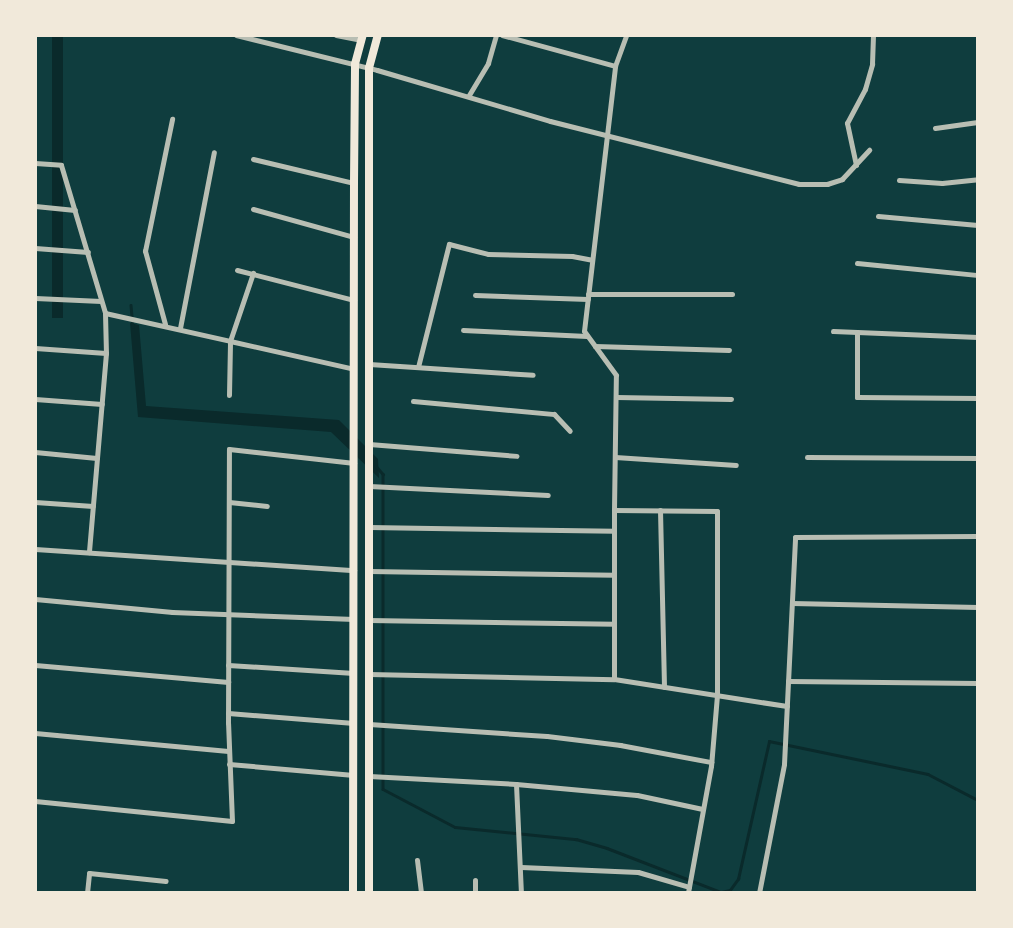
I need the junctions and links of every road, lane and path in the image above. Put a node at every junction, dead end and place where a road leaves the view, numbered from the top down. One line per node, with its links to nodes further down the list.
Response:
1 (236, 35): 9 (street)
2 (336, 35): 8 (street)
3 (378, 35): 11 (main road)
4 (496, 35): 12 (street)
5 (502, 35): 10 (street)
6 (626, 35): 10 (street)
7 (873, 35): 21 (street)
8 (362, 38): 9 (main road)
9 (355, 64): 11 (street); 24 (main road)
10 (615, 66): 16 (street)
11 (369, 68): 12 (street); 57 (main road)
12 (469, 95): 16 (street)
13 (172, 120): 45 (street)
14 (978, 122): 15 (street)
15 (935, 128)
16 (606, 134): 21 (street); 33 (street)
17 (869, 150): 21 (street)
18 (214, 152): 46 (street)
19 (253, 159): 24 (street)
20 (35, 163): 27 (street)
21 (856, 164)
22 (978, 179): 23 (street)
23 (899, 180)
24 (354, 183): 30 (main road)
25 (35, 206): 27 (street)
26 (253, 209): 30 (street)
27 (75, 210): 32 (street)
28 (877, 216): 29 (street)
29 (978, 225)
30 (354, 237): 42 (main road)
31 (35, 248): 32 (street)
32 (88, 252): 43 (street)
33 (592, 260): 40 (street); 58 (street)
34 (857, 263): 37 (street)
35 (237, 270): 36 (street)
36 (253, 273): 42 (street); 52 (street)
37 (978, 275)
38 (732, 294): 40 (street)
39 (475, 295): 40 (street)
40 (588, 296): 50 (street)
41 (35, 298): 43 (street)
42 (354, 300): 59 (main road)
43 (101, 301): 44 (street)
44 (105, 313): 45 (street); 56 (street)
45 (165, 324): 46 (street)
46 (180, 328): 52 (street)
47 (464, 330): 50 (street)
48 (833, 331): 49 (street)
49 (857, 332): 51 (street); 63 (street)
50 (587, 336): 53 (street)
51 (978, 337)
52 (230, 341): 59 (street); 61 (street)
53 (595, 346): 55 (street); 62 (street)
54 (35, 348): 56 (street)
55 (729, 350)
56 (106, 353): 67 (street)
57 (369, 364): 58 (street); 69 (main road)
58 (418, 368): 60 (street)
59 (354, 369): 76 (main road)
60 (533, 375)
61 (229, 395)
62 (615, 397): 65 (street); 72 (street)
63 (978, 398)
64 (35, 399): 67 (street)
65 (731, 399)
66 (413, 401): 68 (street)
67 (102, 404): 74 (street)
68 (570, 431)
69 (369, 444): 71 (street); 78 (main road)
70 (35, 452): 74 (street)
71 (517, 456)
72 (615, 457): 77 (street); 84 (street)
73 (807, 457): 75 (street)
74 (97, 458): 82 (street)
75 (978, 458)
76 (354, 463): 81 (street); 92 (main road)
77 (736, 465)
78 (369, 486): 79 (street); 86 (main road)
79 (548, 495)
80 (35, 502): 82 (street)
81 (229, 502): 83 (street); 91 (street)
82 (93, 506): 90 (street)
83 (267, 506)
84 (614, 510): 85 (street); 87 (street)
85 (660, 510): 110 (street); 111 (street)
86 (369, 527): 87 (street); 93 (main road)
87 (614, 531): 94 (street)
88 (978, 536): 96 (street)
89 (35, 549): 90 (street)
90 (89, 552): 91 (street)
91 (229, 560): 92 (street); 98 (street)
92 (354, 570): 99 (main road)
93 (369, 571): 94 (street); 100 (main road)
94 (614, 575): 101 (street)
95 (35, 599): 98 (street)
96 (792, 603): 97 (street); 107 (street)
97 (978, 607)
98 (229, 614): 99 (street); 103 (street)
99 (354, 620): 104 (main road)
100 (369, 620): 101 (street); 105 (main road)
101 (614, 624): 106 (street)
102 (35, 665): 108 (street)
103 (229, 665): 104 (street); 108 (street)
104 (354, 673): 114 (main road)
105 (369, 674): 106 (street); 115 (main road)
106 (614, 679): 110 (street)
107 (788, 681): 109 (street); 112 (street)
108 (228, 682): 113 (street)
109 (978, 683)
110 (664, 687): 111 (street)
111 (717, 695): 112 (street); 118 (street)
112 (787, 706): 136 (street)
113 (228, 713): 114 (street); 117 (street)
114 (354, 723): 120 (main road)
115 (369, 724): 118 (street); 121 (main road)
116 (35, 733): 117 (street)
117 (229, 751): 119 (street)
118 (711, 762): 124 (street)
119 (229, 764): 120 (street); 123 (street)
120 (354, 775): 131 (main road)
121 (369, 776): 122 (street); 132 (main road)
122 (516, 784): 124 (street); 126 (street)
123 (35, 801)
124 (703, 809): 129 (street)
125 (418, 860): 133 (street)
126 (521, 867): 129 (street); 135 (street)
127 (475, 880): 134 (street)
128 (166, 881): 130 (street)
129 (688, 890)
130 (87, 893)
131 (354, 893)
132 (369, 893)
133 (421, 893)
134 (475, 893)
135 (521, 893)
136 (759, 893)

